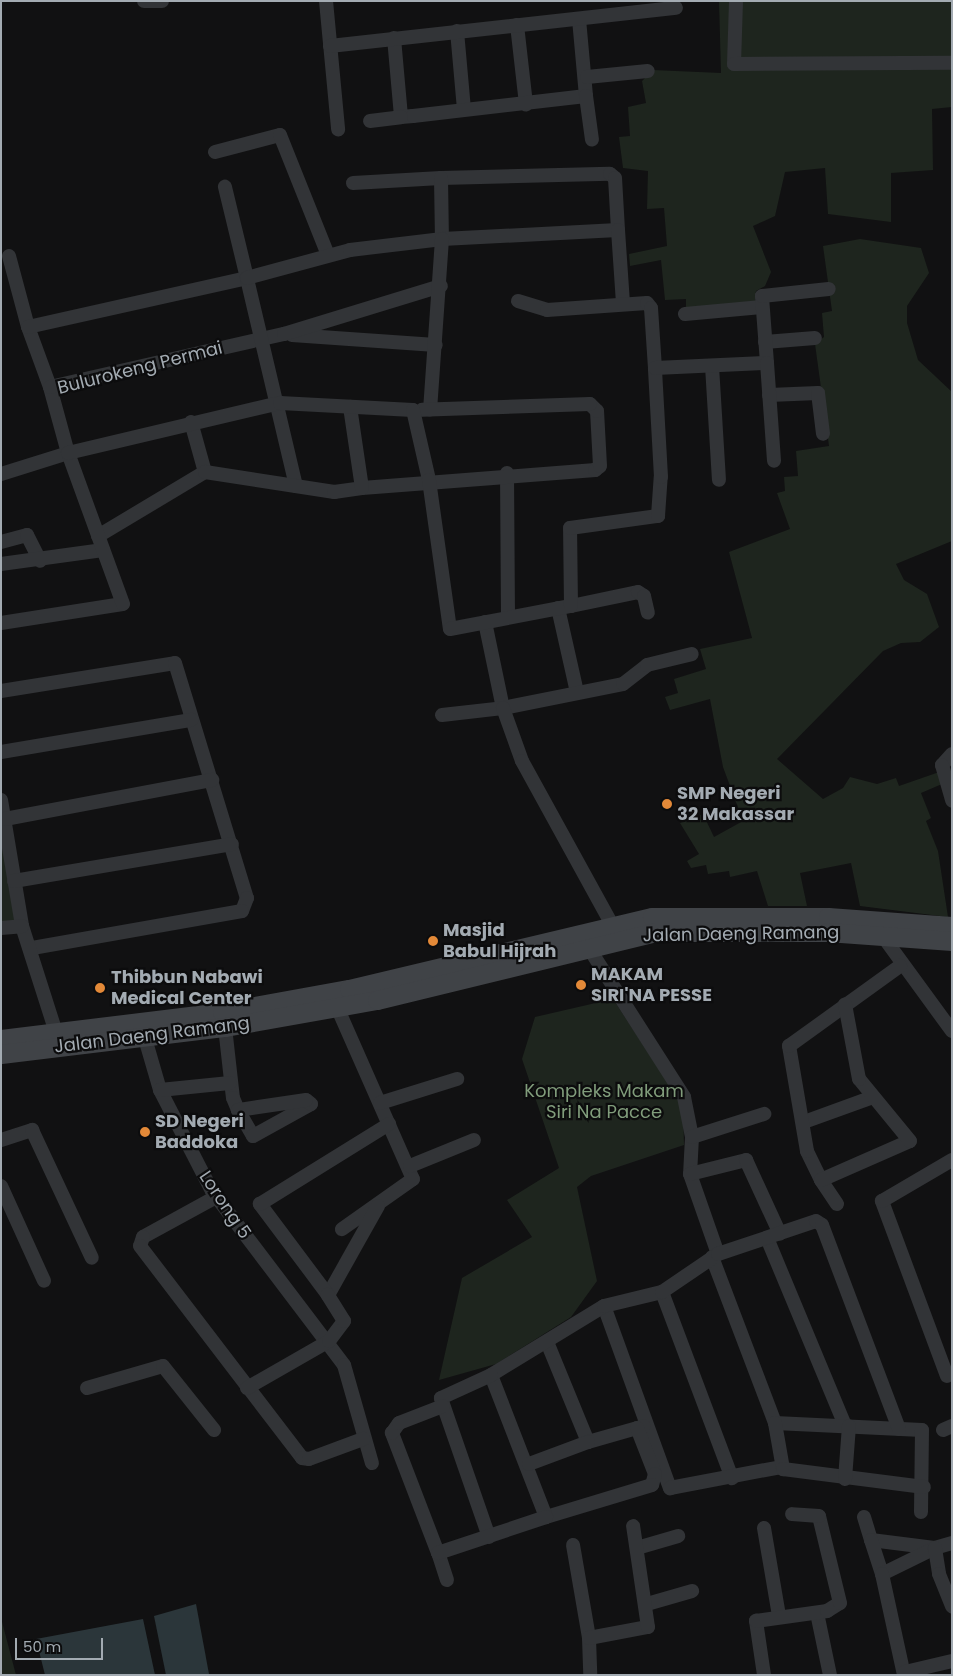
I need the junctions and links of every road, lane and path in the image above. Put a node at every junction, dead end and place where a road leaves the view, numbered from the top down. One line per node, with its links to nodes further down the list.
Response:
1 (144, 1): 2 (street)
2 (162, 1)
3 (326, 1): 10 (street)
4 (736, 1): 11 (street)
5 (676, 8): 6 (street)
6 (579, 19): 7 (street); 13 (street)
7 (517, 25): 8 (street); 15 (street)
8 (457, 31): 9 (street); 16 (street)
9 (394, 38): 10 (street); 17 (street)
10 (330, 46): 19 (street)
11 (952, 63)
12 (648, 71): 13 (street)
13 (587, 77): 14 (street)
14 (586, 96): 15 (street); 20 (street)
15 (526, 104): 16 (street)
16 (464, 109): 17 (street)
17 (401, 117): 18 (street)
18 (370, 121)
19 (338, 129)
20 (592, 140)
21 (215, 152): 27 (street)
22 (440, 178): 23 (street); 25 (street); 26 (street)
23 (353, 183)
24 (225, 187): 29 (street)
25 (618, 230): 26 (street); 33 (street)
26 (442, 240): 27 (street); 30 (street)
27 (328, 255): 29 (street)
28 (9, 256): 36 (street)
29 (247, 278): 36 (street); 39 (street)
30 (441, 286): 37 (street, Bulurokeng Permai); 41 (street)
31 (829, 289): 34 (street)
32 (518, 301): 33 (street)
33 (623, 304): 44 (street)
34 (762, 307): 35 (street); 40 (street)
35 (685, 314)
36 (28, 327): 45 (street)
37 (284, 334): 39 (street, Bulurokeng Permai); 41 (street)
38 (815, 338): 40 (street)
39 (263, 339): 45 (street, Bulurokeng Permai); 47 (street)
40 (765, 342): 42 (street)
41 (436, 345): 50 (street)
42 (767, 363): 43 (street); 46 (street)
43 (712, 366): 44 (street); 59 (street)
44 (655, 368): 67 (street)
45 (50, 387): 53 (street, Bulurokeng Permai)
46 (769, 395): 52 (street); 54 (street)
47 (280, 403): 48 (street); 51 (street); 60 (street)
48 (350, 406): 49 (street); 61 (street)
49 (413, 410): 50 (street); 58 (street)
50 (430, 410): 56 (street)
51 (191, 422): 53 (street); 55 (street)
52 (823, 434)
53 (68, 453): 57 (street); 62 (street, Bulurokeng Permai)
54 (774, 461)
55 (205, 472): 60 (street); 62 (street)
56 (507, 473): 58 (street); 69 (street)
57 (1, 474)
58 (429, 480): 61 (street); 70 (street)
59 (719, 480)
60 (296, 486): 61 (street)
61 (362, 488)
62 (98, 536): 64 (street, Bulurokeng Permai)
63 (1, 542): 65 (street)
64 (103, 550): 65 (street); 71 (street, Bulurokeng Permai)
65 (40, 561): 66 (street)
66 (1, 564)
67 (565, 607): 68 (street); 69 (street); 74 (street)
68 (648, 613)
69 (508, 616): 70 (street)
70 (485, 622): 75 (street)
71 (1, 623)
72 (692, 654): 74 (street)
73 (1, 691): 77 (street)
74 (578, 692): 75 (street)
75 (503, 708): 76 (street); 90 (street)
76 (442, 714)
77 (191, 720): 78 (street); 80 (street)
78 (1, 752)
79 (952, 754): 82 (street)
80 (212, 780): 83 (street); 84 (street)
81 (1, 800): 83 (street)
82 (952, 801)
83 (5, 819): 85 (street)
84 (232, 844): 85 (street); 93 (street)
85 (14, 881): 86 (street)
86 (22, 926): 89 (street); 93 (street)
87 (952, 926): 88 (main road, Jalan Daeng Ramang)
88 (878, 927): 90 (main road, Jalan Daeng Ramang); 92 (main road, Jalan Daeng Ramang); 94 (street)
89 (1, 928)
90 (615, 930): 91 (main road, Jalan Daeng Ramang)
91 (583, 939): 95 (main road, Jalan Daeng Ramang); 114 (street)
92 (952, 941)
93 (32, 948): 103 (street)
94 (900, 966): 96 (street); 101 (street)
95 (375, 992): 97 (main road, Jalan Daeng Ramang); 98 (main road, Jalan Daeng Ramang)
96 (846, 1004): 108 (street); 112 (street)
97 (336, 1007): 98 (main road, Jalan Daeng Ramang); 109 (street)
98 (283, 1008): 99 (main road, Jalan Daeng Ramang); 100 (main road, Jalan Daeng Ramang)
99 (225, 1027): 100 (main road, Jalan Daeng Ramang); 106 (street)
100 (142, 1030): 103 (main road, Jalan Daeng Ramang); 107 (street, Lorong 5)
101 (952, 1031)
102 (1, 1039): 103 (main road, Jalan Daeng Ramang)
103 (58, 1040): 104 (main road, Jalan Daeng Ramang)
104 (1, 1054)
105 (456, 1079): 109 (street)
106 (230, 1083): 107 (street); 110 (street)
107 (160, 1090): 122 (street, Lorong 5)
108 (874, 1097): 112 (street); 120 (street)
109 (380, 1103): 113 (street)
110 (238, 1110)
111 (764, 1114): 114 (street)
112 (804, 1122): 120 (street)
113 (389, 1124): 118 (street); 131 (street)
114 (692, 1137): 119 (street)
115 (1, 1140): 128 (street)
116 (474, 1140): 118 (street)
117 (952, 1160): 135 (street)
118 (410, 1166): 124 (street)
119 (690, 1174): 126 (street); 127 (street)
120 (821, 1180): 123 (street)
121 (1, 1186): 129 (street)
122 (216, 1197): 133 (street, Lorong 5); 139 (street)
123 (837, 1204)
124 (378, 1206): 125 (street); 131 (street)
125 (342, 1229)
126 (773, 1236): 127 (street); 143 (street); 144 (street)
127 (715, 1255): 130 (street); 141 (street)
128 (92, 1258)
129 (44, 1281)
130 (662, 1292): 132 (street); 151 (street)
131 (328, 1295): 133 (street)
132 (604, 1306): 134 (street); 142 (street)
133 (329, 1341): 139 (street); 146 (street)
134 (547, 1342): 136 (street); 147 (street)
135 (946, 1358): 137 (street)
136 (491, 1375): 140 (street); 149 (street)
137 (947, 1376)
138 (87, 1388): 145 (street)
139 (247, 1388): 146 (street)
140 (443, 1406): 161 (street); 167 (street)
141 (775, 1423): 143 (street); 150 (street)
142 (643, 1426): 147 (street); 151 (street); 156 (street)
143 (847, 1426): 144 (street); 152 (street)
144 (899, 1429): 153 (street)
145 (214, 1430)
146 (363, 1439): 148 (street)
147 (588, 1442): 149 (street)
148 (372, 1463)
149 (529, 1464): 156 (street)
150 (780, 1467): 151 (street); 152 (street)
151 (732, 1478)
152 (845, 1479): 153 (street)
153 (924, 1487): 154 (street)
154 (921, 1512)
155 (792, 1514): 173 (street)
156 (546, 1517): 161 (street)
157 (864, 1517): 162 (street)
158 (633, 1526): 165 (street)
159 (764, 1528): 174 (street)
160 (678, 1536): 165 (street)
161 (489, 1537): 167 (street)
162 (871, 1540): 166 (street); 168 (street)
163 (952, 1543): 166 (street)
164 (572, 1545): 175 (street)
165 (637, 1548): 171 (street)
166 (935, 1548): 168 (street); 172 (street)
167 (438, 1553): 169 (street)
168 (882, 1574): 177 (street)
169 (447, 1580)
170 (692, 1591): 171 (street)
171 (647, 1604): 175 (street)
172 (952, 1606)
173 (817, 1613): 174 (street); 180 (street)
174 (779, 1616): 179 (street)
175 (589, 1638): 178 (street)
176 (952, 1661): 177 (street)
177 (904, 1673)
178 (590, 1675)
179 (764, 1675)
180 (830, 1675)

